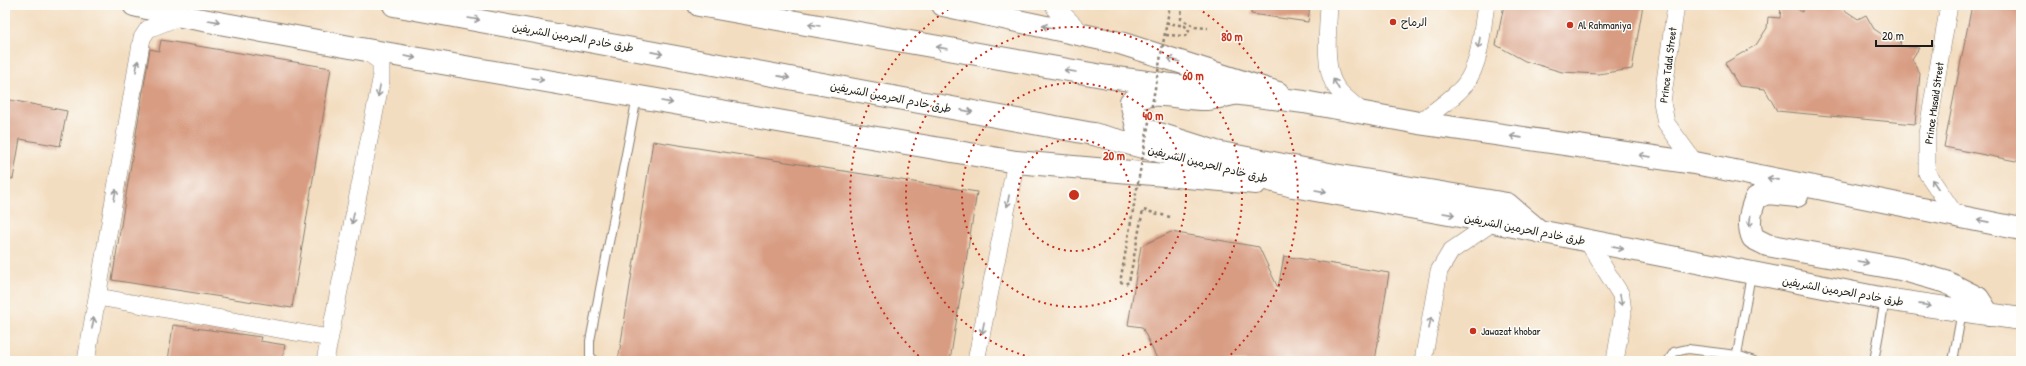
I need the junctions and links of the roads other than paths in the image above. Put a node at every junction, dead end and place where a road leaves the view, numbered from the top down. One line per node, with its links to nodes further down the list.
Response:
1 (134, 5): 10 (main road)
2 (394, 5): 20 (main road, طرق خادم الحرمين الشريفين, one-way to 20)
3 (699, 5): 13 (main road, one-way to 3)
4 (943, 5): 11 (main road, one-way to 4)
5 (1056, 5): 11 (street)
6 (1329, 5): 16 (street, one-way to 6)
7 (1486, 5): 17 (street, one-way to 17)
8 (1676, 5): 19 (street, Prince Talal Street)
9 (1949, 5): 22 (street, Prince Musaid Street, one-way to 9)
10 (181, 16): 12 (main road, one-way to 12); 28 (street, one-way to 10)
11 (1081, 34): 15 (main road, one-way to 11)
12 (361, 48): 14 (main road, one-way to 14); 34 (street, one-way to 34)
13 (1238, 94): 15 (main road); 25 (main road)
14 (637, 97): 18 (main road, one-way to 18); 38 (lane)
15 (1304, 102): 16 (main road)
16 (1363, 112): 17 (main road)
17 (1419, 123): 19 (main road, one-way to 17)
18 (1016, 162): 20 (main road); 39 (street, one-way to 39)
19 (1695, 163): 21 (main road, one-way to 19)
20 (1293, 186): 23 (main road, طرق خادم الحرمين الشريفين, one-way to 23)
21 (1922, 208): 22 (main road); 31 (main road, one-way to 31)
22 (1956, 216): 24 (main road, one-way to 22)
23 (1493, 222): 25 (main road, طرق خادم الحرمين الشريفين); 40 (street, one-way to 23)
24 (2020, 226)
25 (1540, 232): 26 (main road, طرق خادم الحرمين الشريفين)
26 (1588, 242): 27 (main road, طرق خادم الحرمين الشريفين, one-way to 27); 41 (street, one-way to 41)
27 (1752, 273): 29 (main road, طرق خادم الحرمين الشريفين); 35 (lane)
28 (98, 297): 34 (street); 36 (street, one-way to 28)
29 (1885, 299): 30 (main road, طرق خادم الحرمين الشريفين, one-way to 30); 44 (lane)
30 (1962, 310): 31 (main road, طرق خادم الحرمين الشريفين); 45 (lane)
31 (1988, 315): 32 (main road); 33 (main road, طرق خادم الحرمين الشريفين)
32 (2021, 319)
33 (2021, 326)
34 (329, 338): 37 (street)
35 (1736, 355): 42 (lane); 43 (lane)
36 (86, 361)
37 (325, 361)
38 (595, 361)
39 (976, 361)
40 (1423, 361)
41 (1615, 361)
42 (1668, 361)
43 (1754, 361)
44 (1874, 361)
45 (1953, 361)

